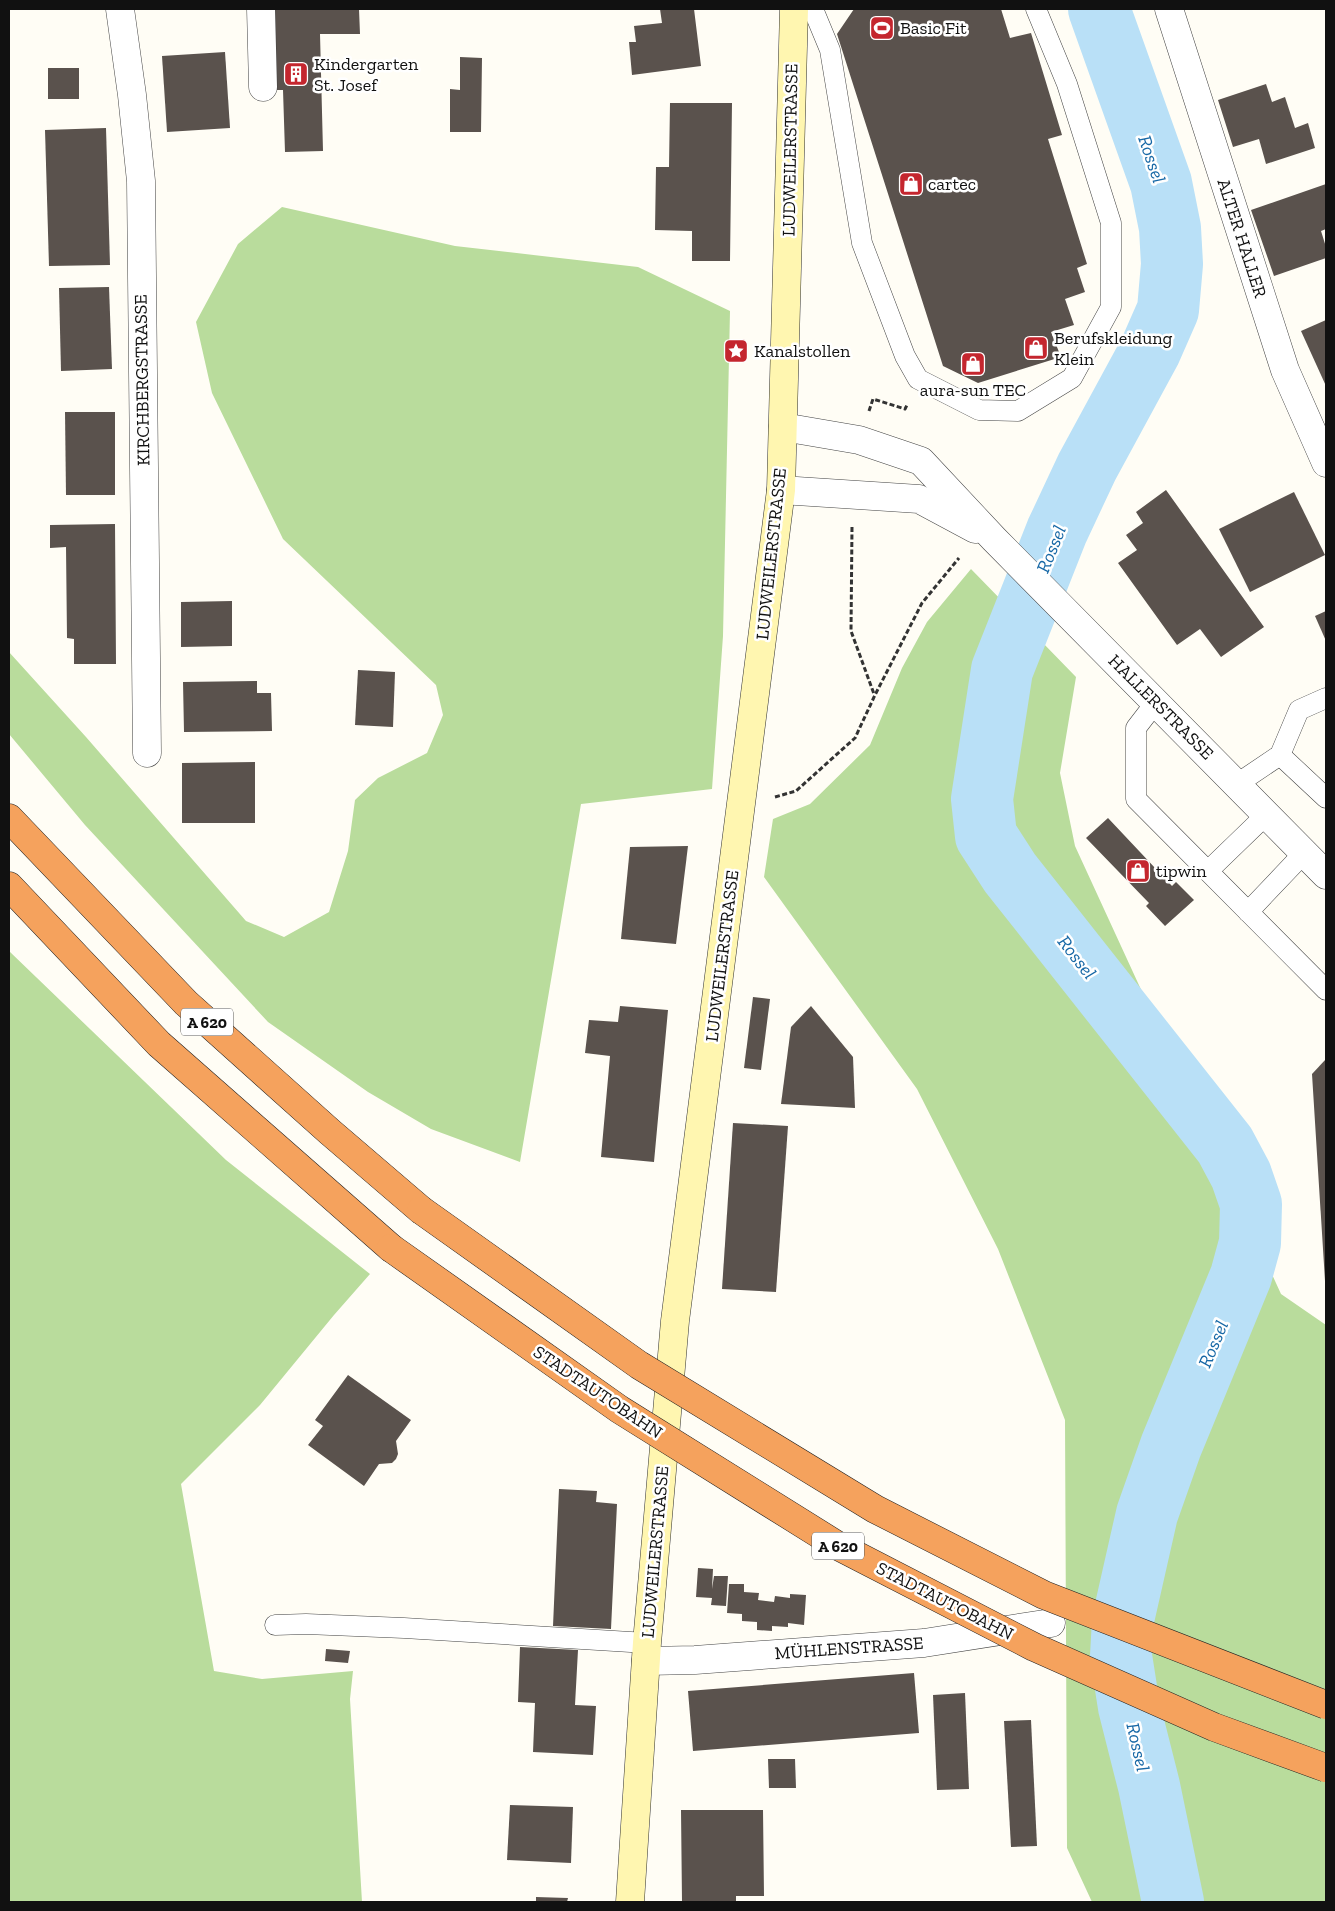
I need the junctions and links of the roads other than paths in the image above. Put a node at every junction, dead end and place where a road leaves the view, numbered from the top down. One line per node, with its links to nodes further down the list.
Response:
1 (120, 9): 14 (street, KIRCHBERGSTRASSE)
2 (261, 9): 7 (street)
3 (794, 9): 8 (main road, LUDWEILERSTRASSE)
4 (813, 9): 5 (lane)
5 (1036, 9)
6 (1169, 9): 9 (street, ALTER HALLER)
7 (263, 87)
8 (783, 427): 10 (main road, LUDWEILERSTRASSE); 11 (street, HALLERSTRASSE)
9 (1326, 463)
10 (781, 490): 11 (street, HALLERSTRASSE); 28 (main road, LUDWEILERSTRASSE)
11 (988, 536): 13 (street, HALLERSTRASSE)
12 (1326, 698): 15 (lane)
13 (1156, 702): 16 (street, HALLERSTRASSE); 21 (lane)
14 (147, 753)
15 (1280, 755): 16 (lane); 17 (lane)
16 (1237, 784): 18 (street, HALLERSTRASSE)
17 (1326, 798)
18 (1267, 814): 20 (street, HALLERSTRASSE); 21 (lane)
19 (9, 818): 29 (highway, A 620, bridge)
20 (1304, 853): 22 (street, HALLERSTRASSE); 24 (lane)
21 (1208, 871): 24 (lane)
22 (1326, 875)
23 (9, 886): 30 (highway, STADTAUTOBAHN / A 620, bridge)
24 (1248, 912): 25 (lane)
25 (1326, 990)
26 (1051, 1622): 28 (street, MÜHLENSTRASSE)
27 (275, 1625): 28 (lane)
28 (646, 1652): 31 (main road, LUDWEILERSTRASSE)
29 (1326, 1705)
30 (1326, 1768)
31 (630, 1902)

